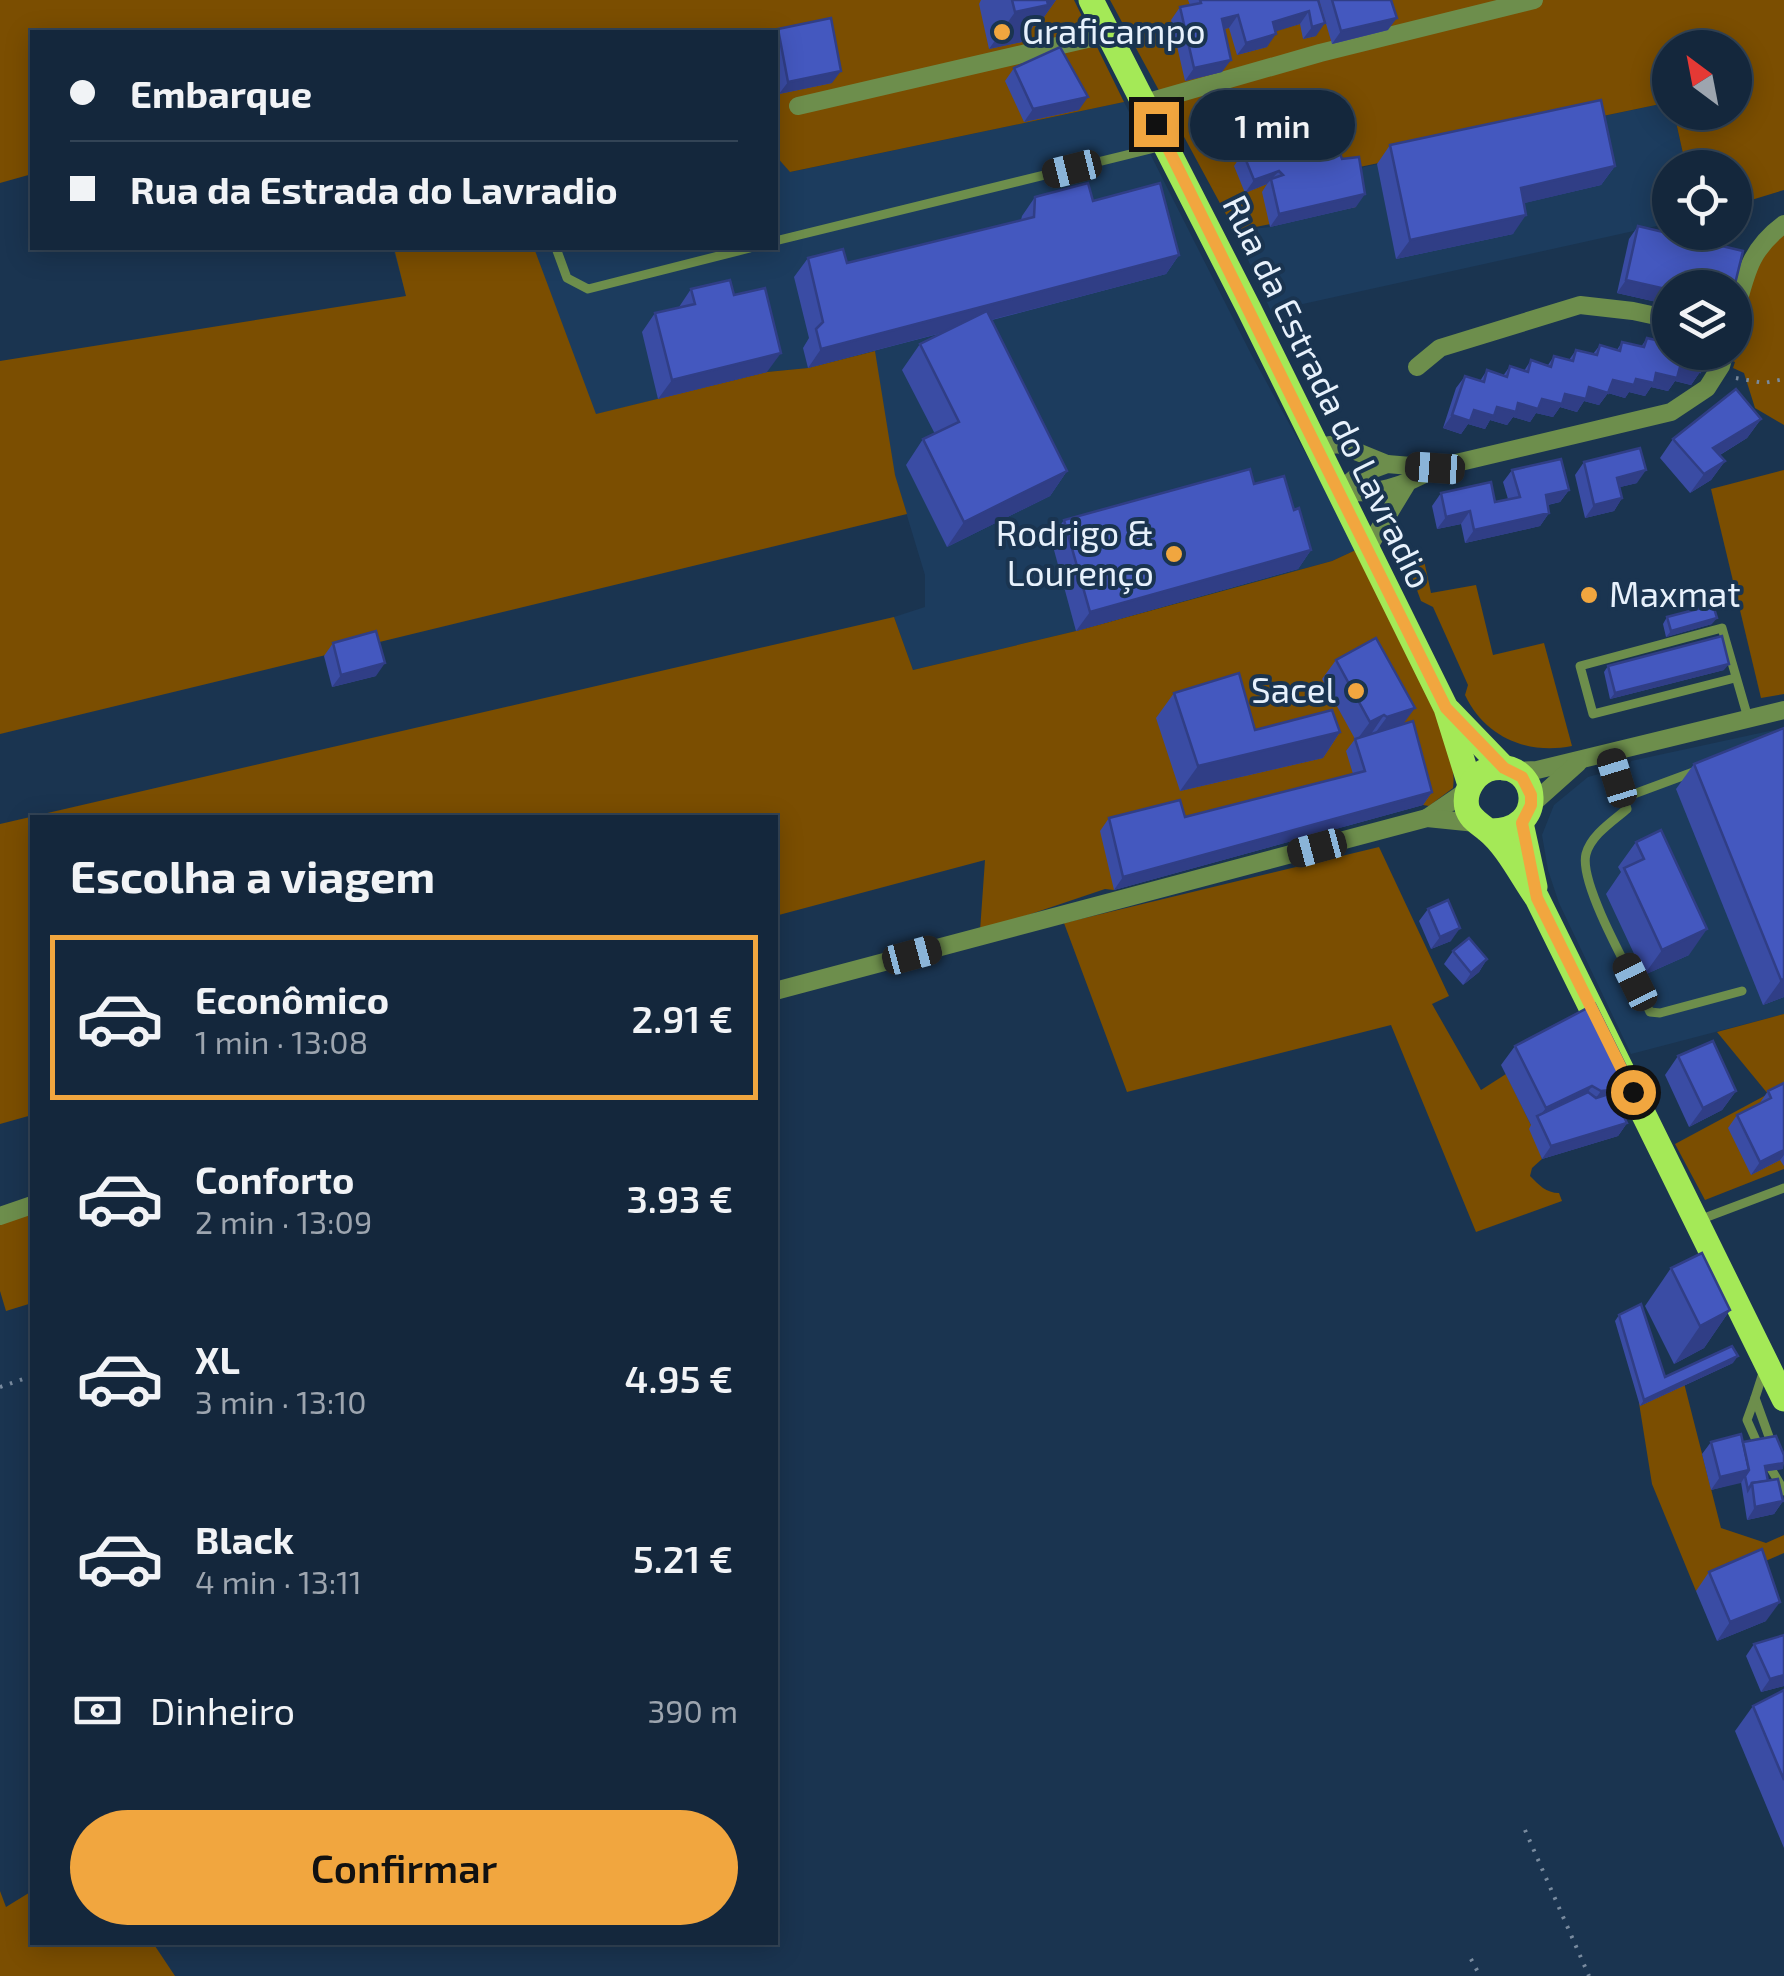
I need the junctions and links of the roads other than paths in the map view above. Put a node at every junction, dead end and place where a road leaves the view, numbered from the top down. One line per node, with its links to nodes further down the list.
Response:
1 (1092, 0): 3 (main road, Rua da Estrada do Lavradio)
2 (1534, 0): 4 (street)
3 (1109, 34): 4 (main road, Rua da Estrada do Lavradio); 5 (street)
4 (1145, 103): 6 (main road, Rua da Estrada do Lavradio)
5 (798, 106)
6 (1166, 146): 8 (lane); 15 (main road, Rua da Estrada do Lavradio)
7 (1784, 224): 11 (street)
8 (778, 241)
9 (557, 250): 10 (lane)
10 (738, 250)
11 (1747, 270)
12 (1652, 315): 13 (street)
13 (1416, 367)
14 (1718, 370): 17 (street)
15 (1317, 448): 16 (street); 19 (main road, Rua da Estrada do Lavradio)
16 (1388, 464): 17 (street); 19 (street)
17 (1435, 468): 18 (street)
18 (1406, 485): 19 (street); 20 (street)
19 (1338, 492): 20 (main road, Rua da Estrada do Lavradio)
20 (1366, 551): 22 (main road, Rua da Estrada do Lavradio)
21 (1735, 678): 21 (lane); 24 (lane)
22 (1446, 708): 28 (main road, Rua da Estrada do Lavradio); 29 (main road, Rua da Estrada do Lavradio)
23 (1784, 710): 24 (street)
24 (1748, 718): 25 (street)
25 (1608, 750): 26 (street); 30 (lane)
26 (1582, 759): 28 (street); 31 (street)
27 (1712, 765): 30 (lane)
28 (1509, 769): 29 (main road); 31 (main road)
29 (1469, 788): 32 (street); 33 (main road)
30 (1623, 798): 36 (lane)
31 (1526, 814): 33 (main road); 34 (main road)
32 (1427, 818): 33 (street); 35 (street)
33 (1483, 827): 34 (main road)
34 (1537, 898): 40 (main road)
35 (778, 990)
36 (1742, 991)
37 (1784, 1188): 40 (lane)
38 (30, 1206): 39 (street)
39 (0, 1216)
40 (1697, 1221): 41 (main road)
41 (1766, 1362): 42 (lane); 43 (main road)
42 (1754, 1398): 44 (lane); 45 (lane)
43 (1784, 1400)
44 (1784, 1471)
45 (1784, 1490)

